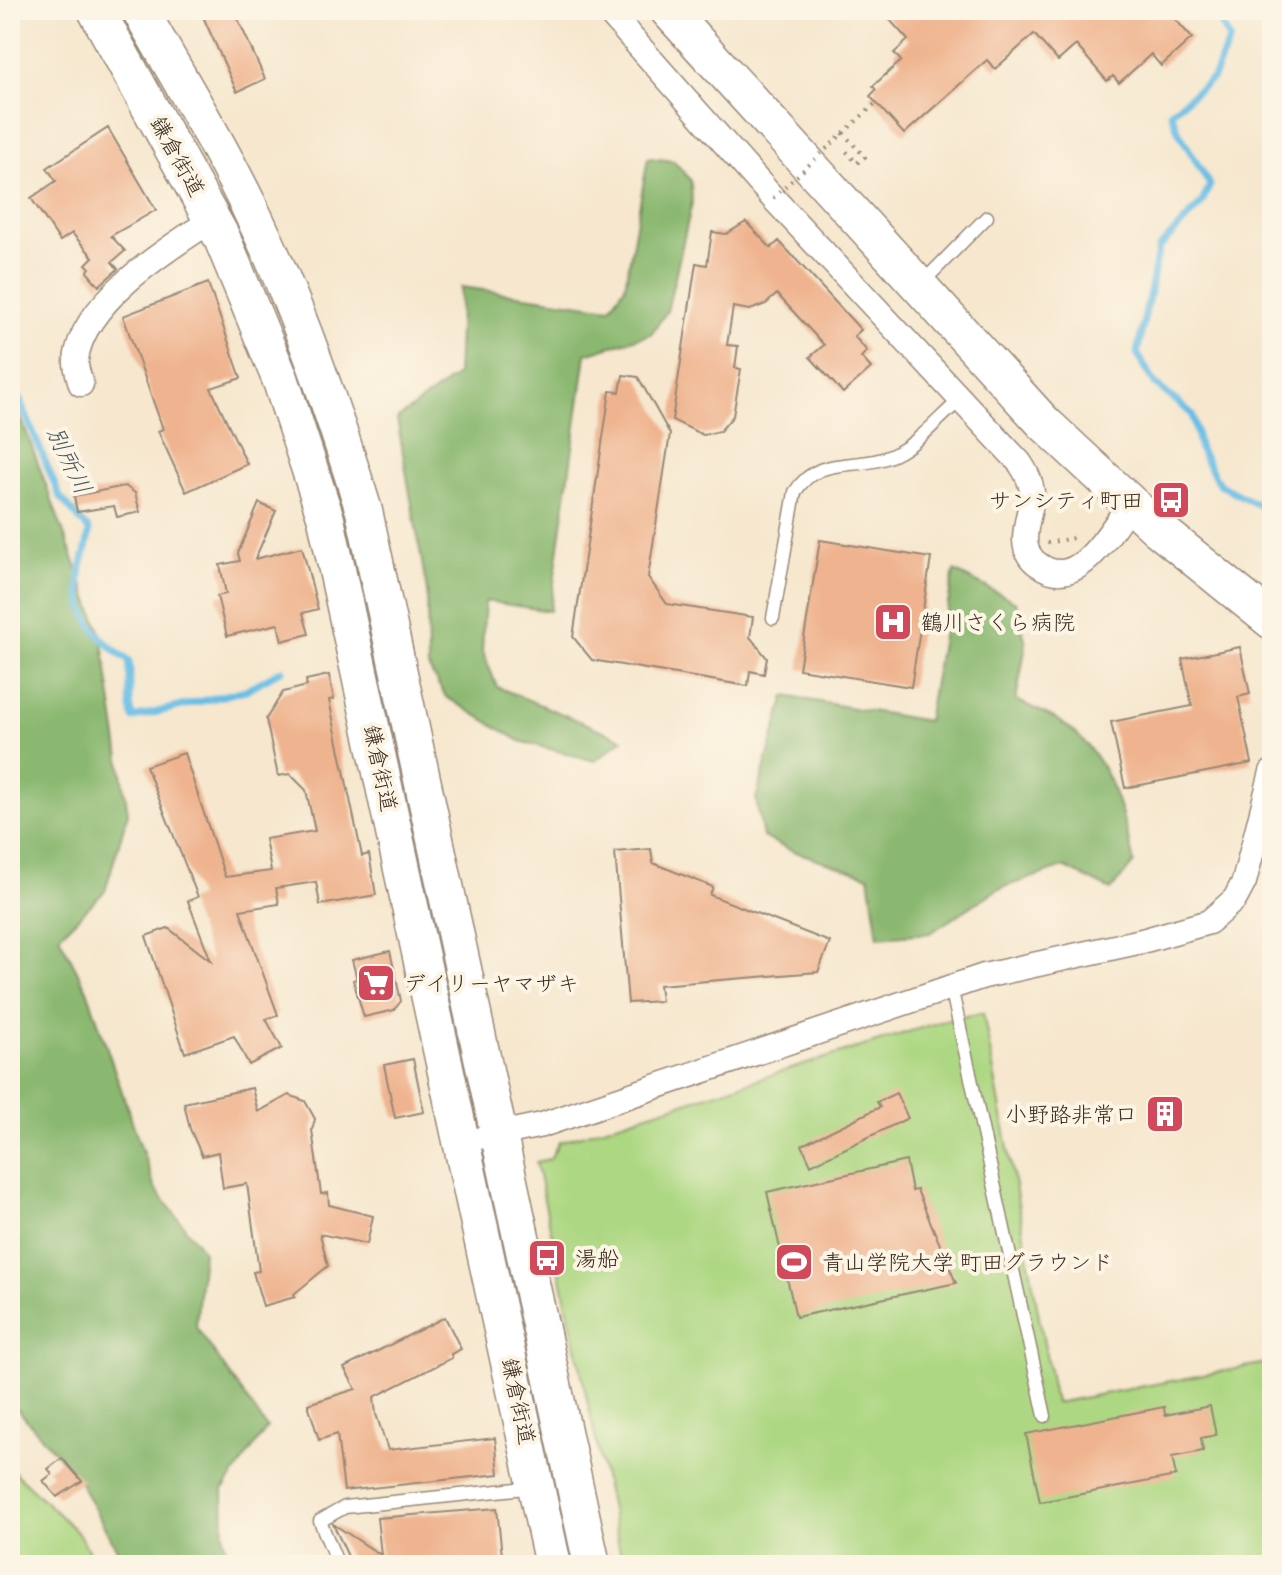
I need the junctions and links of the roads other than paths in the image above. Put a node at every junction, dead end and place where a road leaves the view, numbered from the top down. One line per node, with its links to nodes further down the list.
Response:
1 (96, 10): 6 (main road, 鎌倉街道)
2 (140, 10): 15 (main road, 鎌倉街道)
3 (607, 10): 9 (street)
4 (668, 10): 7 (main road)
5 (987, 217): 7 (lane)
6 (212, 220): 8 (street); 16 (main road, 鎌倉街道)
7 (917, 288): 10 (main road)
8 (81, 384)
9 (960, 400): 10 (street); 11 (lane)
10 (1130, 504): 12 (main road)
11 (773, 618)
12 (1272, 621)
13 (1272, 772): 14 (street)
14 (951, 987): 15 (street); 17 (lane)
15 (500, 1134): 16 (street); 21 (main road, 鎌倉街道)
16 (463, 1142): 18 (main road, 鎌倉街道)
17 (1045, 1416)
18 (538, 1487): 19 (lane); 20 (main road, 鎌倉街道)
19 (338, 1565)
20 (553, 1565)
21 (592, 1565)

